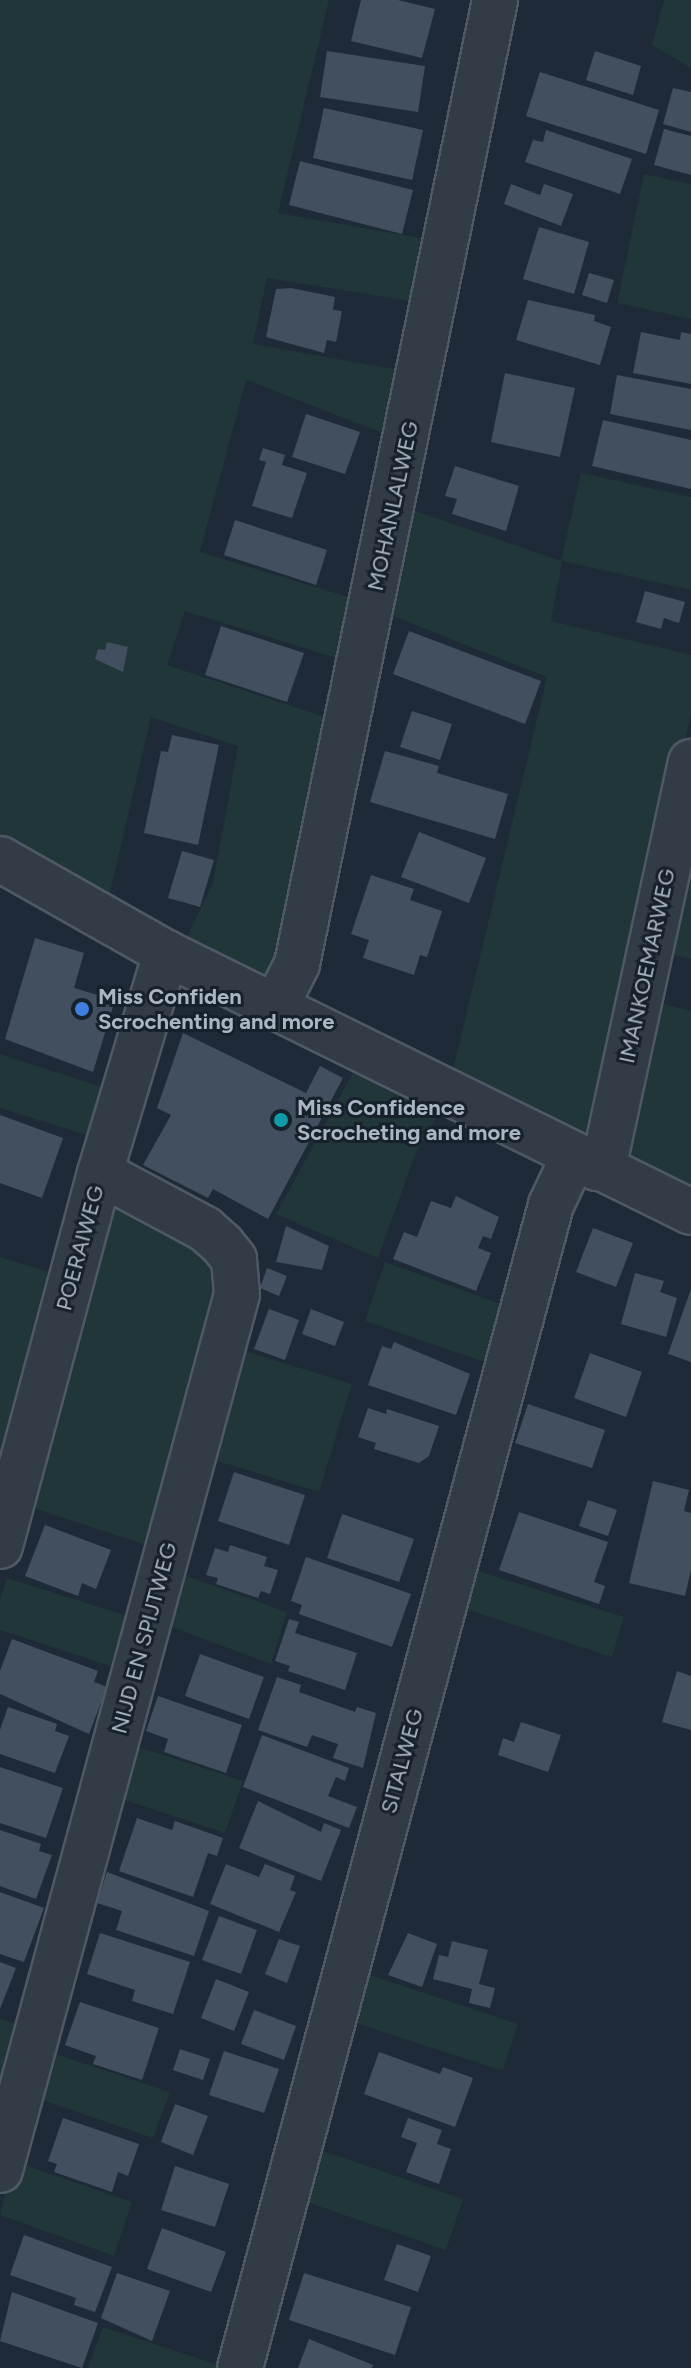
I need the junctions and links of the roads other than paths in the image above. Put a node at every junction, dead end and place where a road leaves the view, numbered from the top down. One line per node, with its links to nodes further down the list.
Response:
1 (495, 0): 5 (street, MOHANLALWEG)
2 (691, 762): 6 (street, IMANKOEMARWEG)
3 (0, 859): 4 (street)
4 (166, 953): 5 (street); 7 (street, POERAIWEG)
5 (275, 1008): 6 (street)
6 (585, 1163): 8 (street); 11 (street, SITALWEG)
7 (100, 1173): 9 (street, POERAIWEG); 10 (street, NIJD EN SPIJTWEG)
8 (691, 1212)
9 (0, 1546)
10 (0, 2170)
11 (240, 2368)

